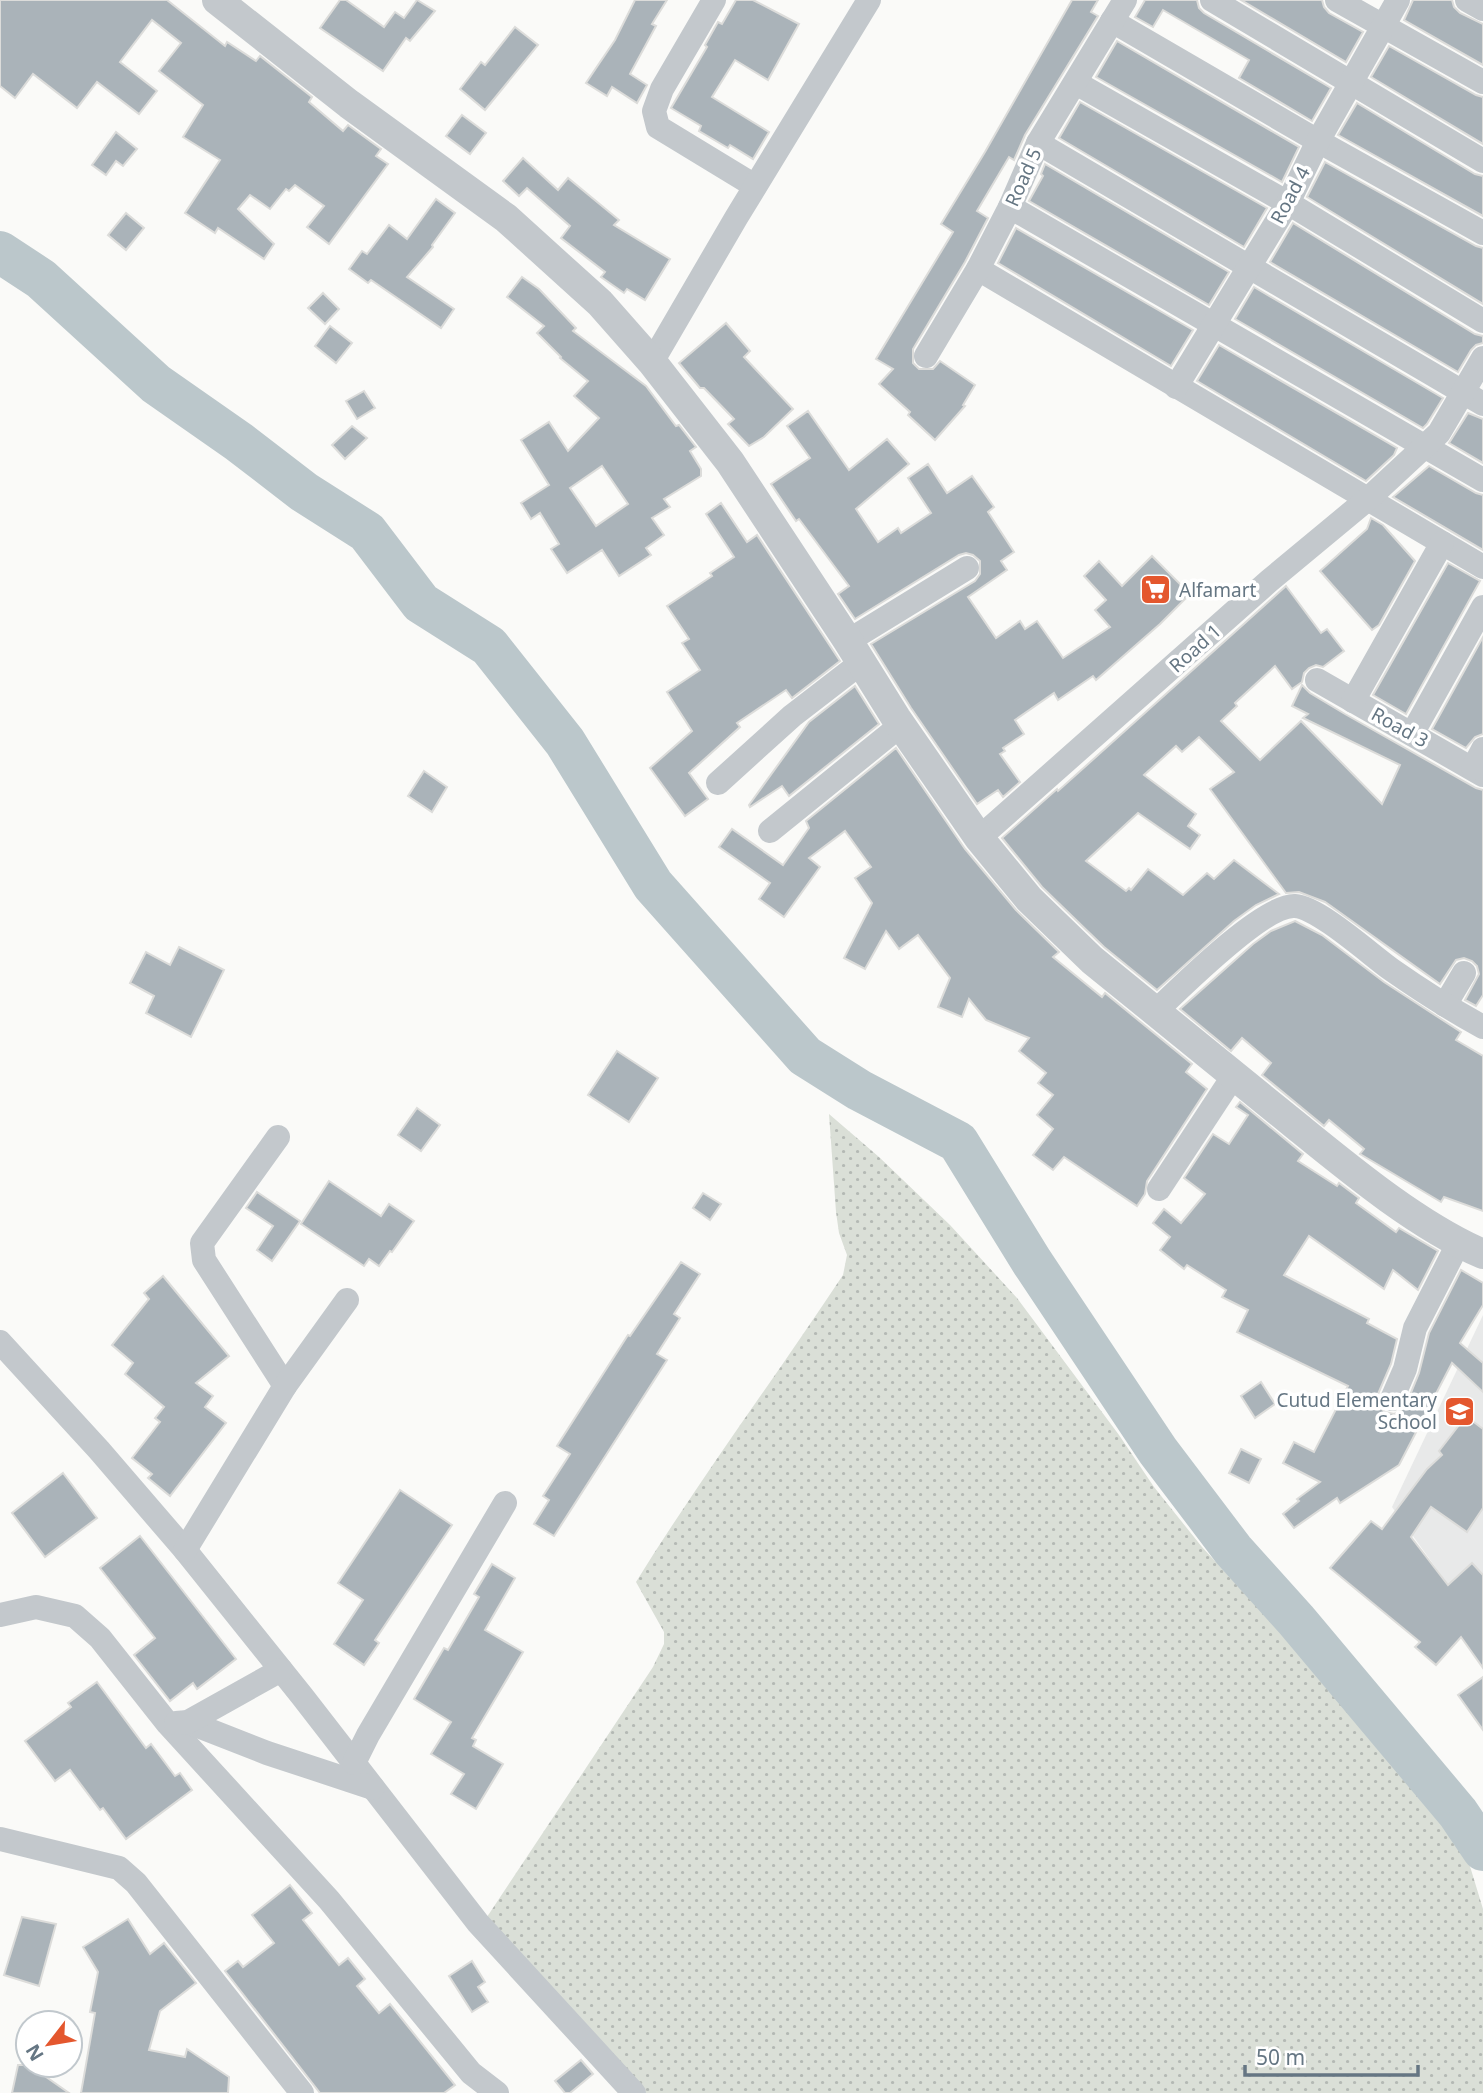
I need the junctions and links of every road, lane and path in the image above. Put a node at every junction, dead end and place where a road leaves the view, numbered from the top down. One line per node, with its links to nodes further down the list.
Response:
1 (217, 0): 28 (street)
2 (714, 0): 18 (street)
3 (869, 0): 18 (street)
4 (1125, 0): 10 (street, Road 5)
5 (1212, 0): 14 (street)
6 (1337, 0): 11 (street)
7 (1398, 0): 11 (street, Road 4)
8 (1466, 0): 9 (street)
9 (1483, 9)
10 (1112, 21): 13 (street, Road 5); 15 (street)
11 (1383, 27): 12 (street); 14 (street, Road 4)
12 (1483, 82)
13 (1076, 83): 16 (street, Road 5); 19 (street)
14 (1351, 84): 15 (street, Road 4); 17 (street)
15 (1318, 141): 19 (street, Road 4); 21 (street)
16 (1038, 143): 20 (street, Road 5); 22 (street)
17 (1483, 161)
18 (755, 186): 28 (street)
19 (1288, 202): 22 (street, Road 4); 24 (street)
20 (1010, 207): 23 (street, Road 5); 25 (street)
21 (1483, 233)
22 (1247, 268): 25 (street, Road 4); 30 (street)
23 (978, 269): 26 (street, Road 5); 29 (street)
24 (1483, 321)
25 (1213, 325): 29 (street, Road 4); 31 (street)
26 (926, 356)
27 (1483, 358): 30 (street, Road 1)
28 (652, 362): 38 (street)
29 (1176, 387): 33 (street)
30 (1473, 398): 31 (street, Road 1)
31 (1423, 446): 32 (street); 33 (street, Road 1)
32 (1483, 480)
33 (1368, 498): 34 (street); 46 (street, Road 1)
34 (1443, 543): 35 (street); 40 (street)
35 (1483, 567)
36 (967, 568): 38 (street)
37 (1483, 607): 42 (street)
38 (855, 652): 41 (street); 44 (street)
39 (1317, 680): 40 (street, Road 3)
40 (1353, 701): 42 (street, Road 3)
41 (901, 725): 45 (street); 46 (street)
42 (1412, 734): 43 (street, Road 3)
43 (1479, 764)
44 (718, 783)
45 (770, 831)
46 (979, 838): 49 (street)
47 (1464, 972): 48 (street)
48 (1444, 1005): 49 (street); 50 (street)
49 (1156, 1011): 51 (street)
50 (1483, 1027)
51 (1234, 1075): 53 (street); 54 (street)
52 (278, 1137): 57 (street)
53 (1159, 1189)
54 (1471, 1249): 58 (street)
55 (347, 1300): 57 (street)
56 (0, 1342): 60 (street)
57 (285, 1386): 60 (street)
58 (1392, 1399)
59 (505, 1503): 64 (street)
60 (185, 1550): 62 (street)
61 (0, 1615): 63 (street)
62 (281, 1670): 63 (street); 64 (street)
63 (178, 1723): 65 (street); 68 (street)
64 (354, 1763): 65 (street)
65 (373, 1788): 69 (street)
66 (0, 1839): 67 (street)
67 (302, 2093)
68 (497, 2093)
69 (634, 2093)

